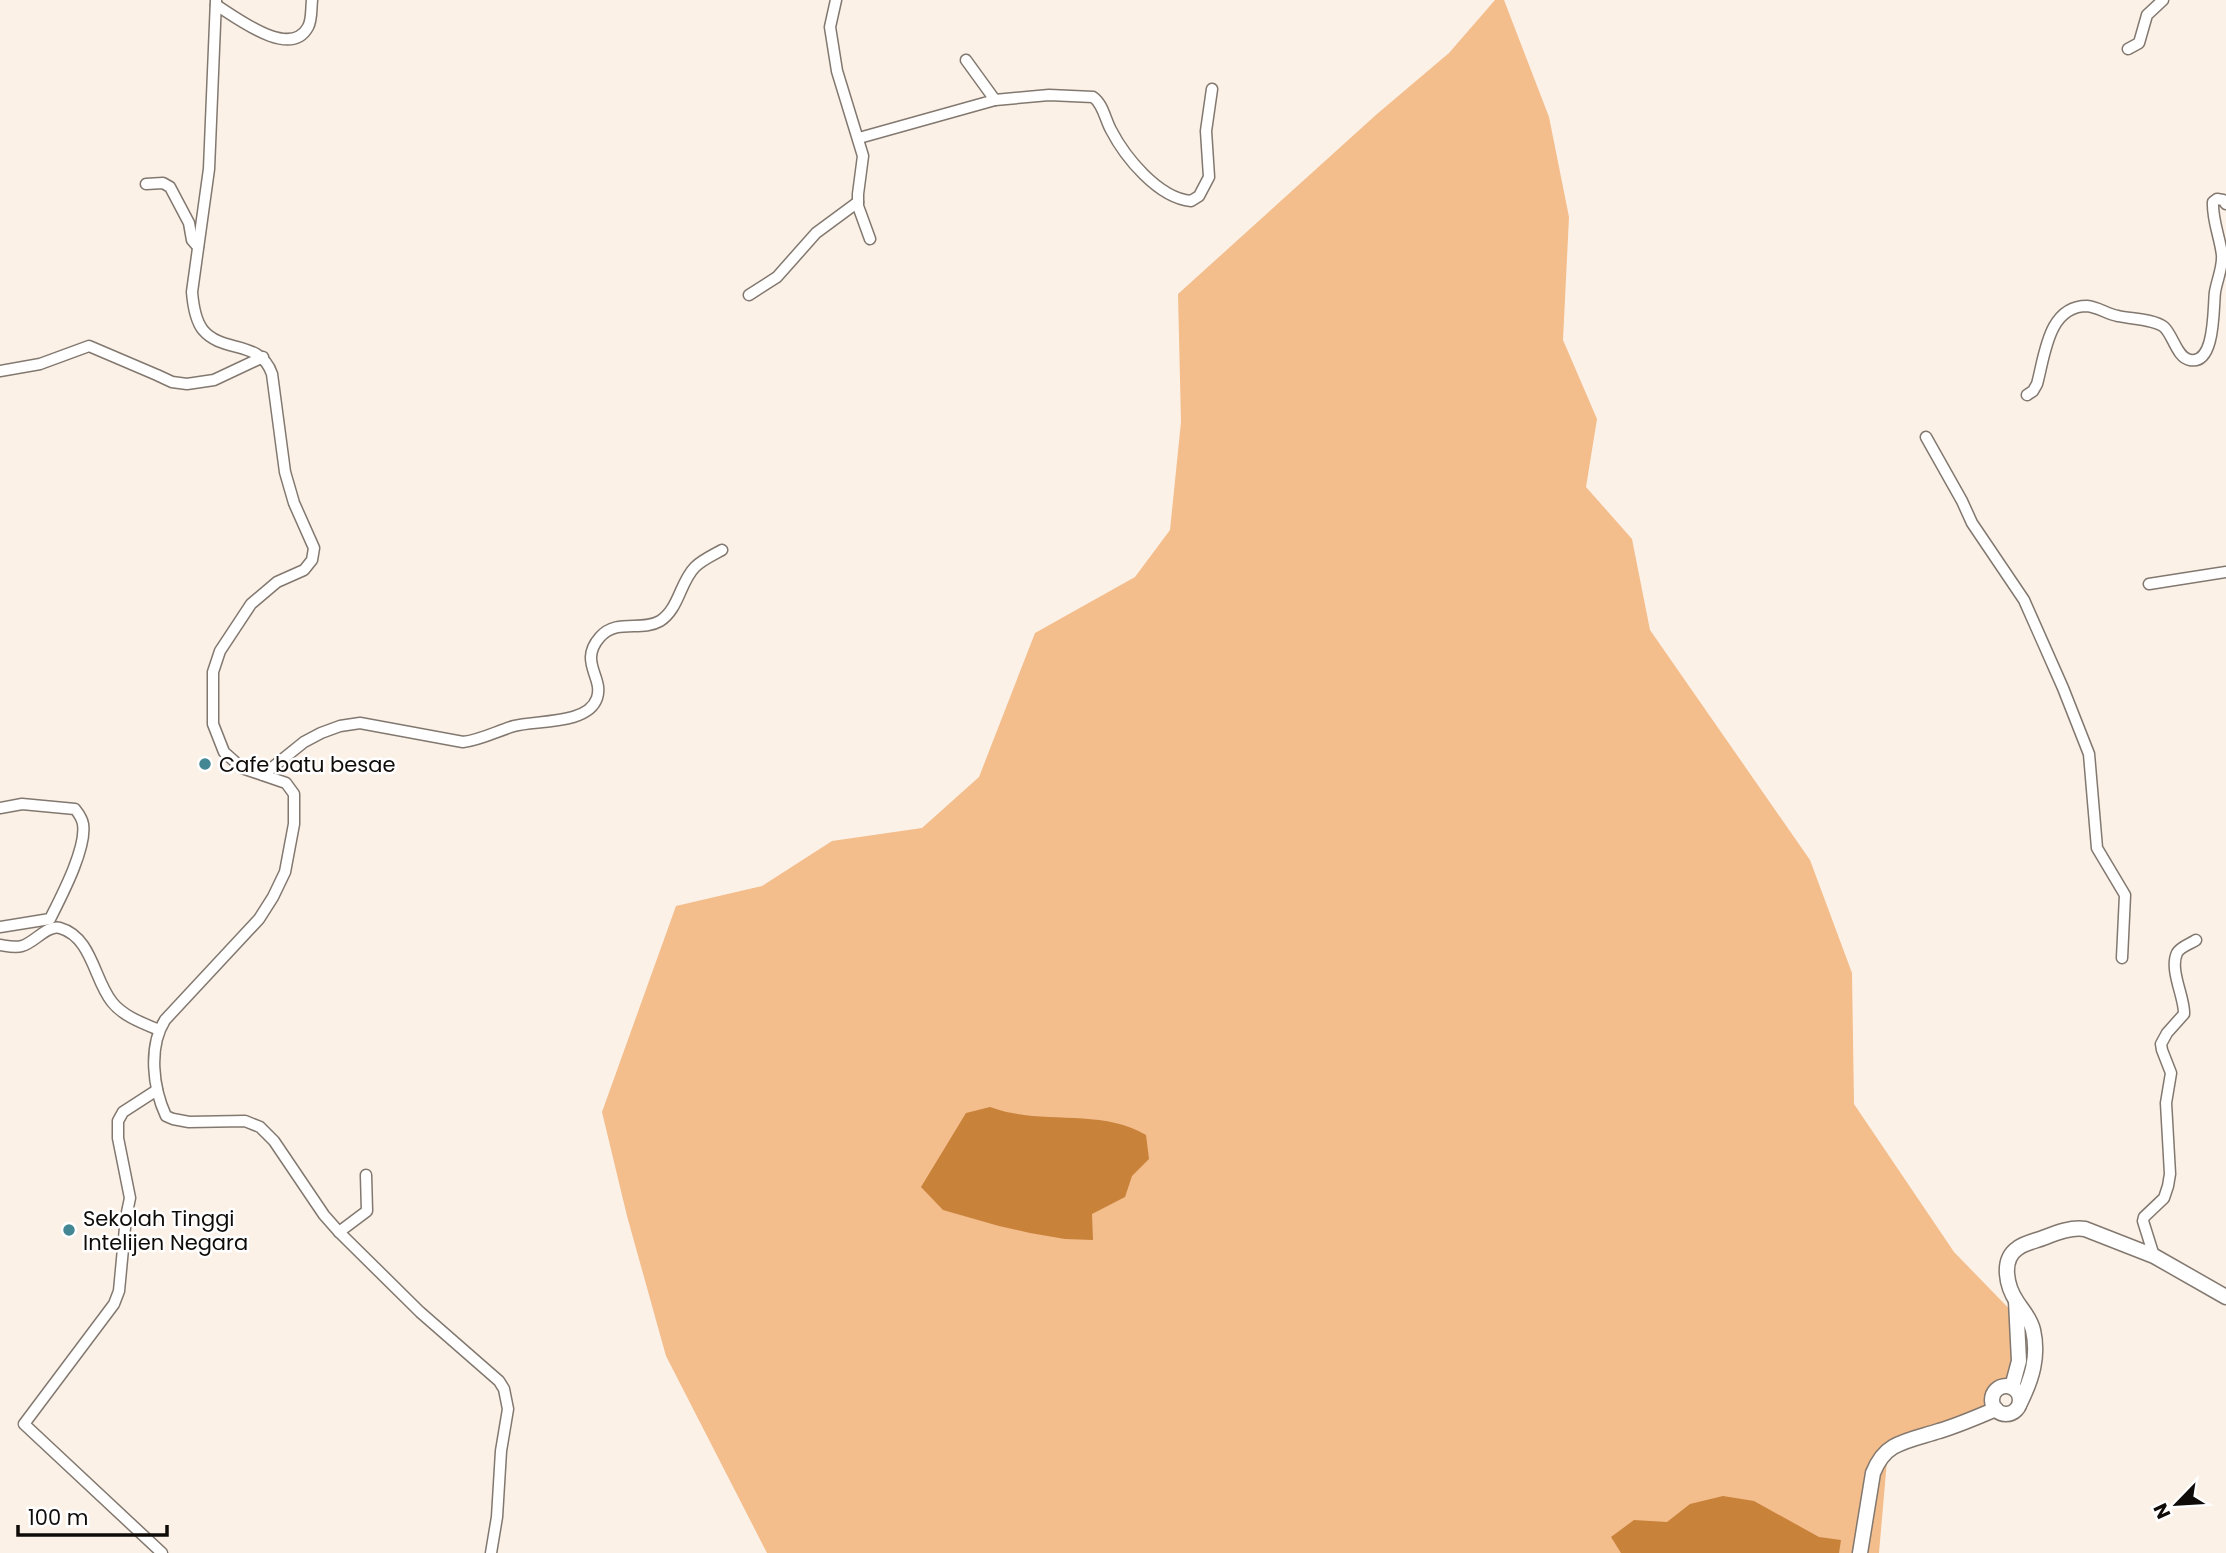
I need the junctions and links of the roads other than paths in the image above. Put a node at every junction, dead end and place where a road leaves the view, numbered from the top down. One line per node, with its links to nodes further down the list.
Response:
1 (312, 0): 4 (street)
2 (836, 0): 9 (street)
3 (2163, 0): 5 (street)
4 (216, 2): 14 (street)
5 (2128, 49)
6 (966, 60): 8 (street)
7 (1212, 89): 8 (street)
8 (995, 100): 9 (street)
9 (859, 138): 11 (street)
10 (146, 184): 14 (street)
11 (858, 202): 13 (street); 15 (street)
12 (2226, 204): 18 (street)
13 (870, 239)
14 (198, 247): 16 (street)
15 (749, 295)
16 (263, 357): 17 (street); 23 (street)
17 (0, 371)
18 (2026, 395)
19 (1926, 438): 29 (street)
20 (722, 550): 23 (street)
21 (2226, 572): 22 (street)
22 (2149, 584)
23 (263, 775): 30 (street)
24 (0, 808): 25 (street)
25 (51, 923): 26 (street); 28 (street); 30 (street)
26 (0, 928)
27 (2196, 940): 34 (street)
28 (0, 945)
29 (2122, 958)
30 (159, 1030): 31 (street)
31 (157, 1090): 33 (street); 40 (street)
32 (366, 1175): 33 (street)
33 (339, 1232): 41 (street)
34 (2154, 1256): 35 (main road); 36 (main road)
35 (2226, 1297)
36 (2017, 1301): 37 (main road); 38 (main road)
37 (2012, 1387): 38 (main road); 39 (main road)
38 (2020, 1403): 39 (main road)
39 (1996, 1409): 42 (main road)
40 (162, 1553)
41 (491, 1553)
42 (1860, 1553)

